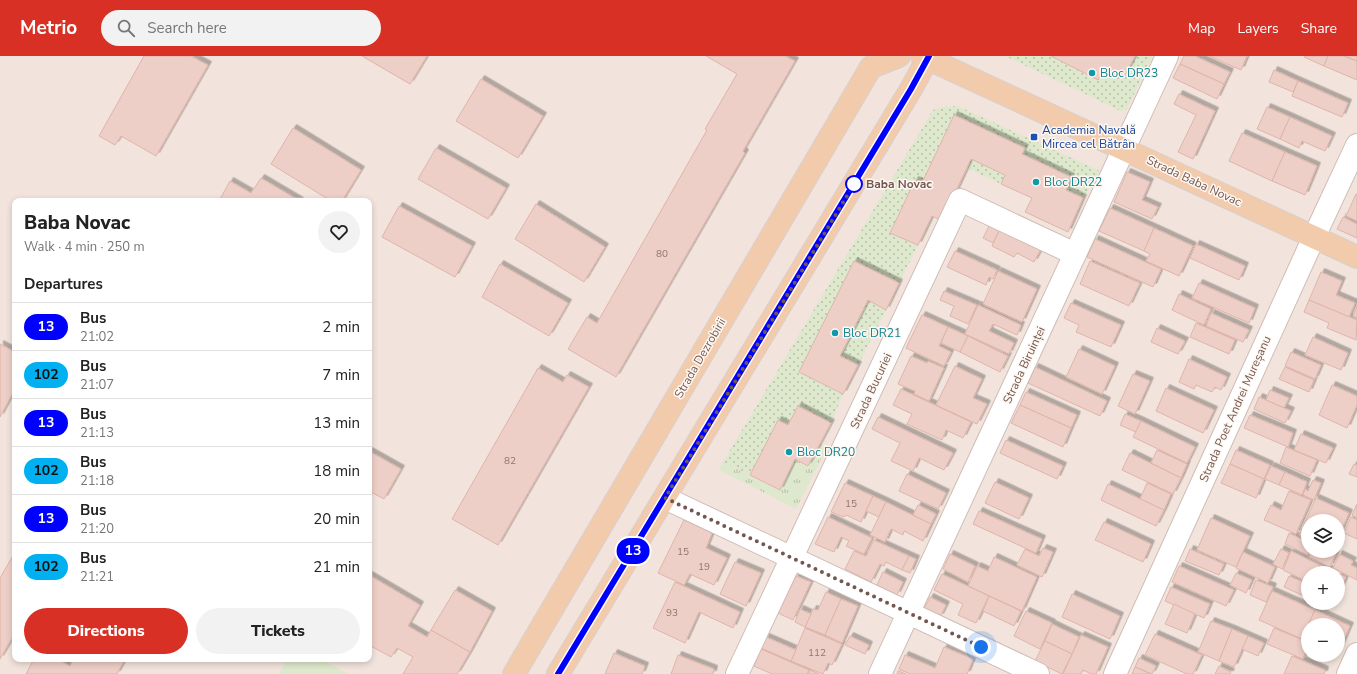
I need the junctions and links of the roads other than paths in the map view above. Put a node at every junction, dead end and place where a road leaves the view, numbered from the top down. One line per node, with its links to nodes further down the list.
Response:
1 (899, 56): 13 (main road, Strada Dezrobirii)
2 (1167, 56): 5 (street, Strada Biruinței)
3 (926, 57): 5 (main road, Strada Baba Novac); 9 (main road)
4 (1357, 145): 6 (street, Strada Poet Andrei Mureșanu)
5 (1124, 149): 6 (main road, Strada Baba Novac); 7 (street, Strada Biruinței)
6 (1314, 237): 8 (main road, Strada Baba Novac); 18 (street, Strada Poet Andrei Mureșanu)
7 (1075, 254): 10 (street, Strada Bucuriei); 11 (street, Strada Biruinței)
8 (1357, 257)
9 (665, 498): 10 (street); 14 (main road)
10 (792, 558): 11 (street); 15 (street, Strada Bucuriei)
11 (909, 613): 16 (street, Strada Biruinței); 17 (street)
12 (1357, 654): 19 (street)
13 (514, 674)
14 (558, 674)
15 (737, 674)
16 (880, 674)
17 (1038, 674)
18 (1115, 674)
19 (1348, 674)

